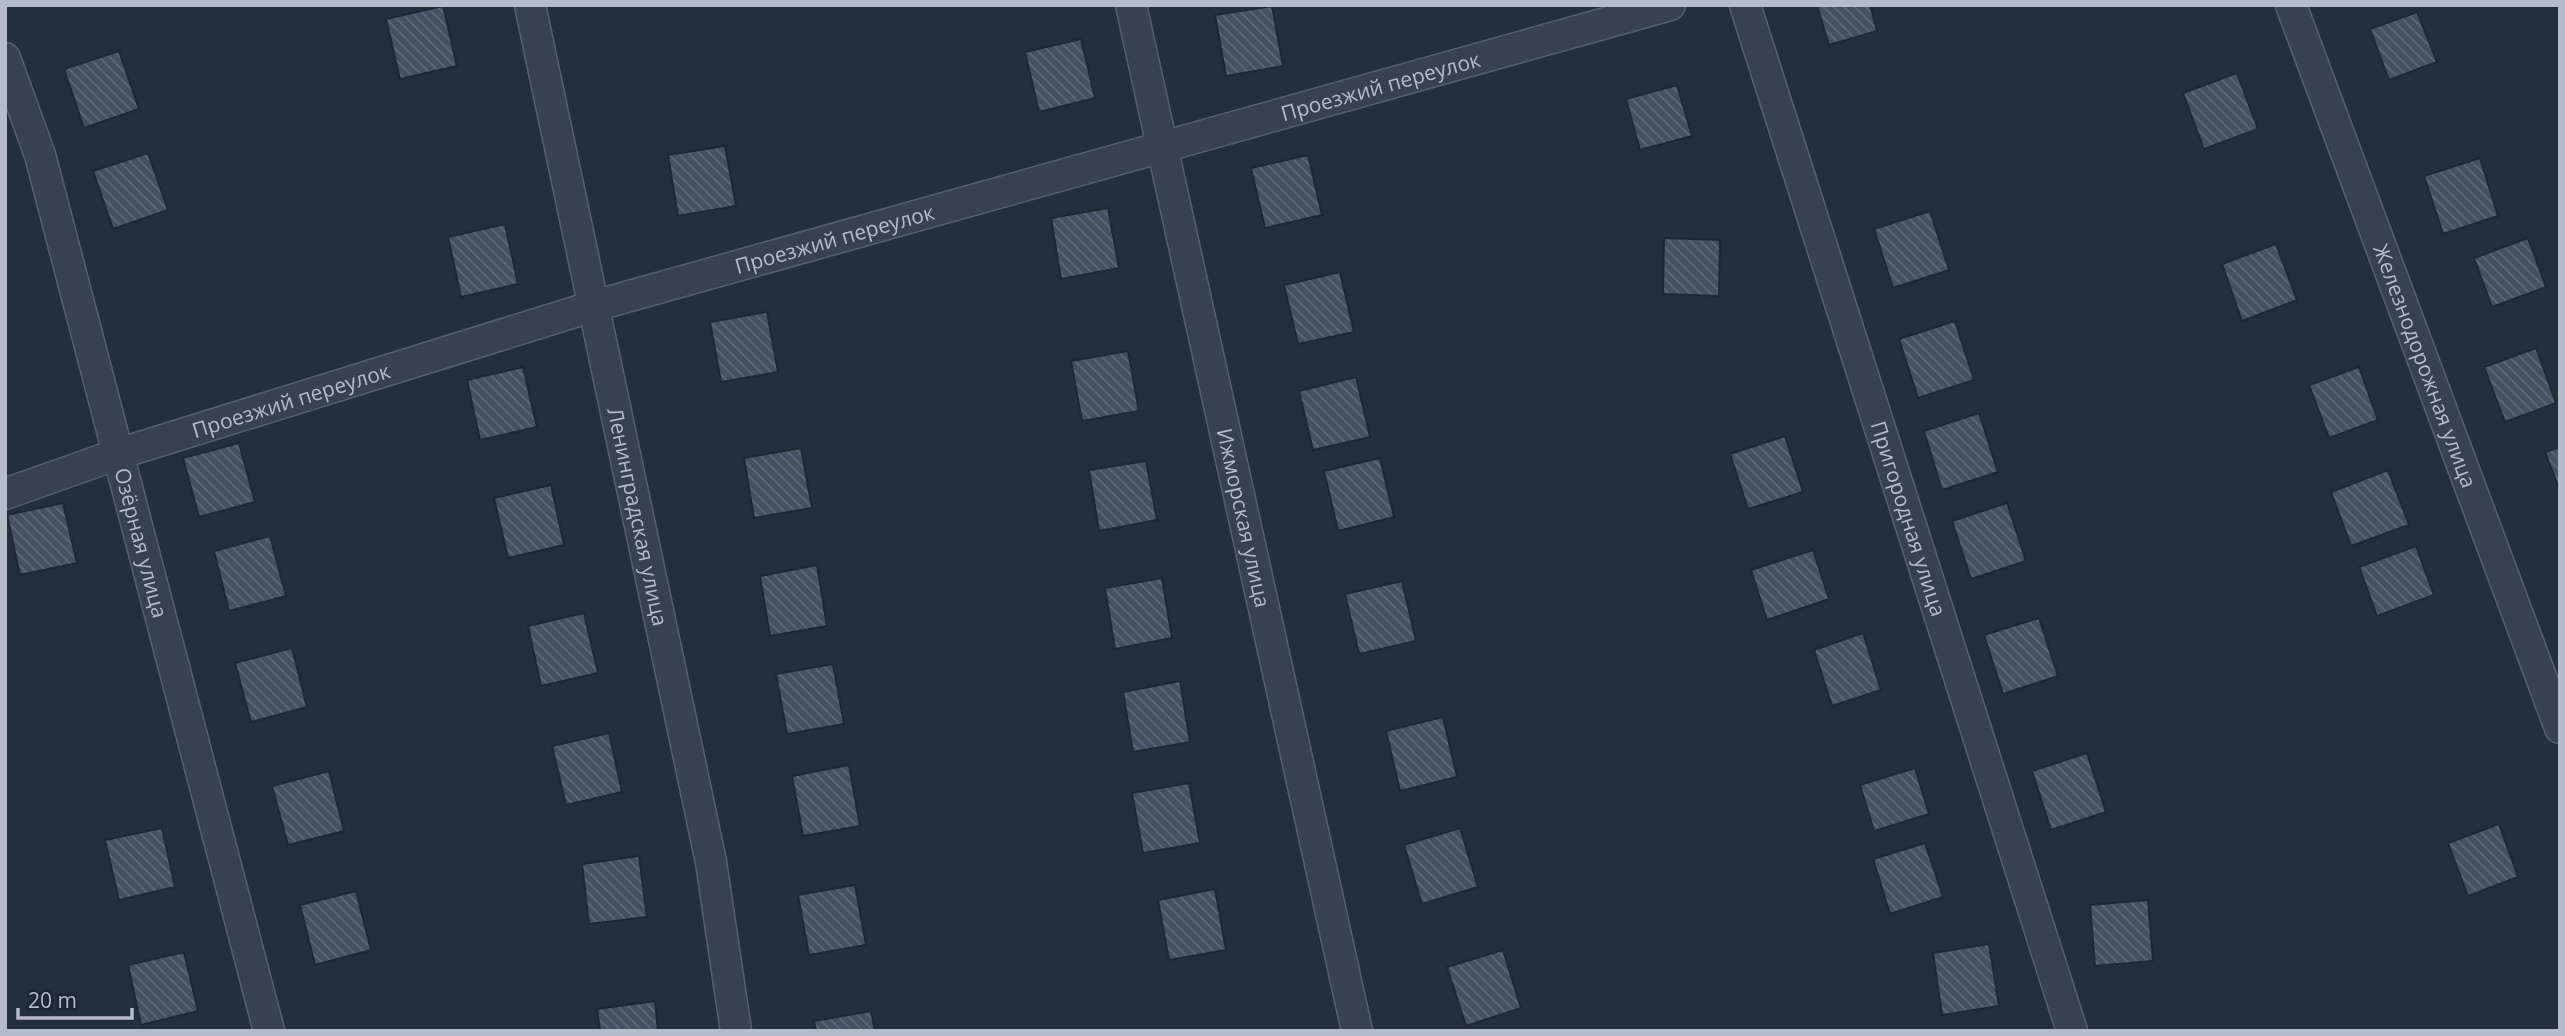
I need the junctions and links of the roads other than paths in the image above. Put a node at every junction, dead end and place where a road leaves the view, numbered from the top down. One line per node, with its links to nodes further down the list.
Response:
1 (530, 5): 8 (street, Ленинградская улица)
2 (1131, 5): 7 (street, Ижморская улица)
3 (1671, 5): 7 (street, Проезжий переулок)
4 (1745, 5): 15 (street, Пригородная улица)
5 (2291, 5): 11 (street, Железнодорожная улица)
6 (5, 58): 9 (street, Озёрная улица)
7 (1163, 148): 8 (street, Проезжий переулок); 14 (street, Ижморская улица)
8 (594, 306): 9 (street, Проезжий переулок); 13 (street, Ленинградская улица)
9 (118, 454): 10 (street, Проезжий переулок); 12 (street, Озёрная улица)
10 (5, 494)
11 (2560, 728)
12 (269, 1031)
13 (736, 1031)
14 (1357, 1031)
15 (2072, 1031)

